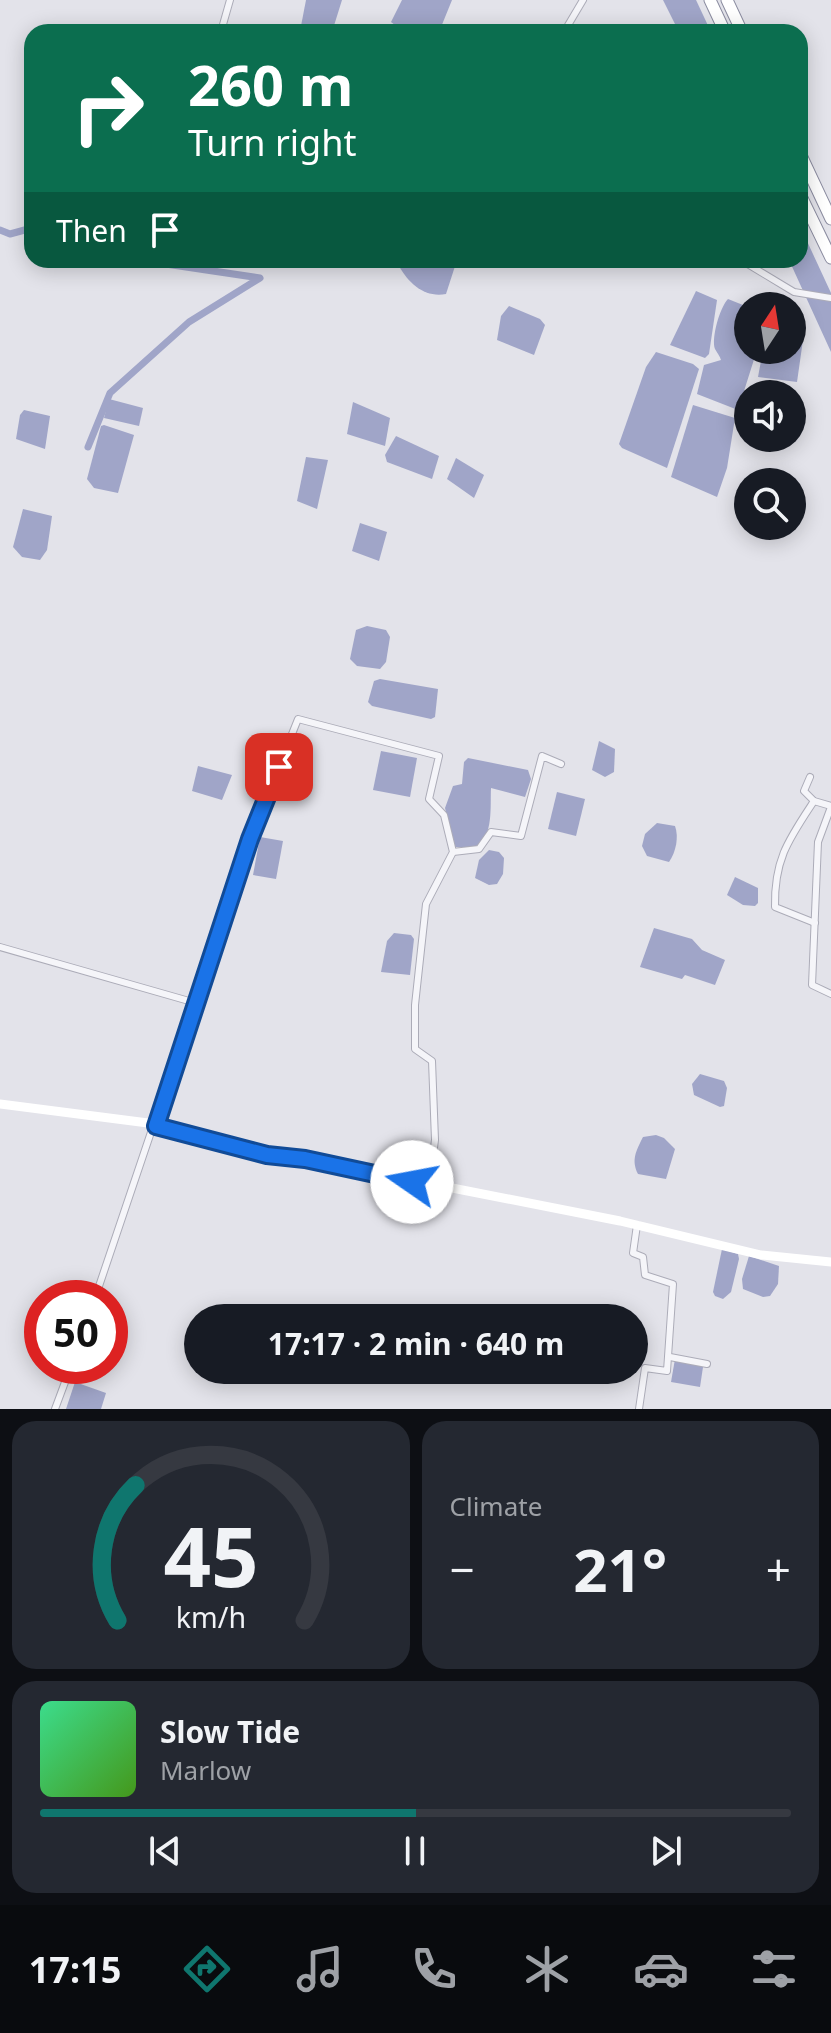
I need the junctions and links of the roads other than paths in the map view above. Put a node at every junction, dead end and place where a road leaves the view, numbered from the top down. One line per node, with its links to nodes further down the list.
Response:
1 (230, 0): 5 (street)
2 (583, 0): 6 (street)
3 (710, 0): 7 (highway)
4 (727, 0): 8 (highway)
5 (223, 24)
6 (569, 24)
7 (721, 24)
8 (738, 24)
9 (808, 170): 11 (highway)
10 (808, 211): 12 (highway)
11 (831, 219)
12 (831, 258)
13 (754, 268): 14 (street)
14 (831, 298)
15 (561, 764): 19 (street)
16 (810, 777): 17 (street)
17 (814, 801): 18 (street); 20 (street)
18 (831, 806): 20 (street)
19 (453, 852): 23 (street); 26 (street)
20 (815, 923): 22 (street)
21 (0, 947): 23 (street)
22 (831, 994)
23 (196, 1003): 25 (street)
24 (0, 1104): 25 (main road)
25 (156, 1126): 26 (main road); 29 (street)
26 (429, 1185): 27 (main road)
27 (637, 1225): 28 (main road); 30 (street)
28 (831, 1262)
29 (101, 1280)
30 (670, 1357): 31 (street); 34 (street)
31 (707, 1364)
32 (64, 1384): 33 (street)
33 (55, 1409)
34 (639, 1409)

